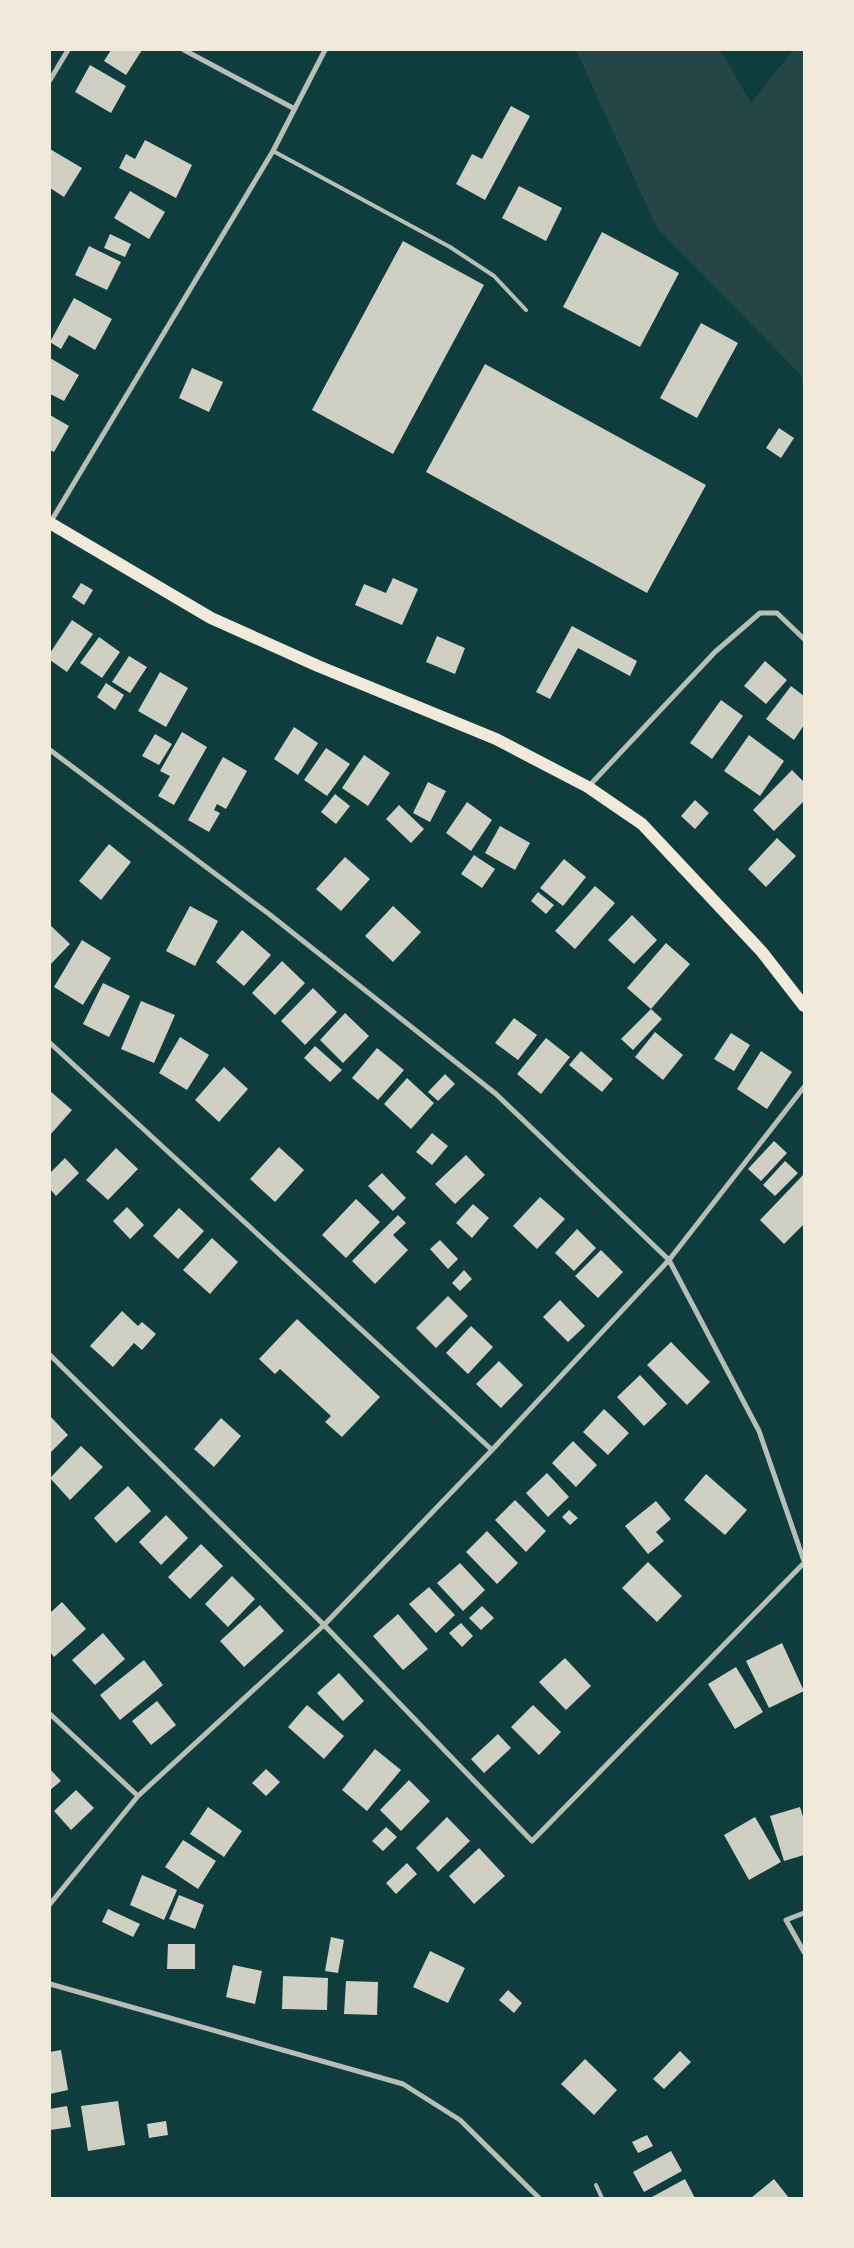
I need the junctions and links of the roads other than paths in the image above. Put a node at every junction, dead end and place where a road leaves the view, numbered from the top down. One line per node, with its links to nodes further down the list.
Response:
1 (68, 50): 4 (street)
2 (184, 50): 5 (street)
3 (325, 50): 5 (street)
4 (50, 80)
5 (294, 108): 6 (street)
6 (273, 151): 7 (lane); 8 (street)
7 (526, 310)
8 (50, 523): 11 (main road)
9 (804, 639): 11 (street)
10 (50, 750): 15 (street)
11 (588, 787): 12 (main road)
12 (804, 1006)
13 (50, 1042): 17 (street)
14 (804, 1087): 15 (street)
15 (669, 1260): 17 (street); 18 (street)
16 (50, 1355): 19 (street)
17 (492, 1450): 19 (street)
18 (804, 1562): 19 (street)
19 (324, 1625): 21 (street)
20 (50, 1714): 21 (street)
21 (138, 1796): 22 (street)
22 (50, 1904)
23 (804, 1913): 24 (street)
24 (804, 1952)
25 (50, 1984): 27 (street)
26 (596, 2185): 28 (lane)
27 (539, 2198)
28 (602, 2198)

